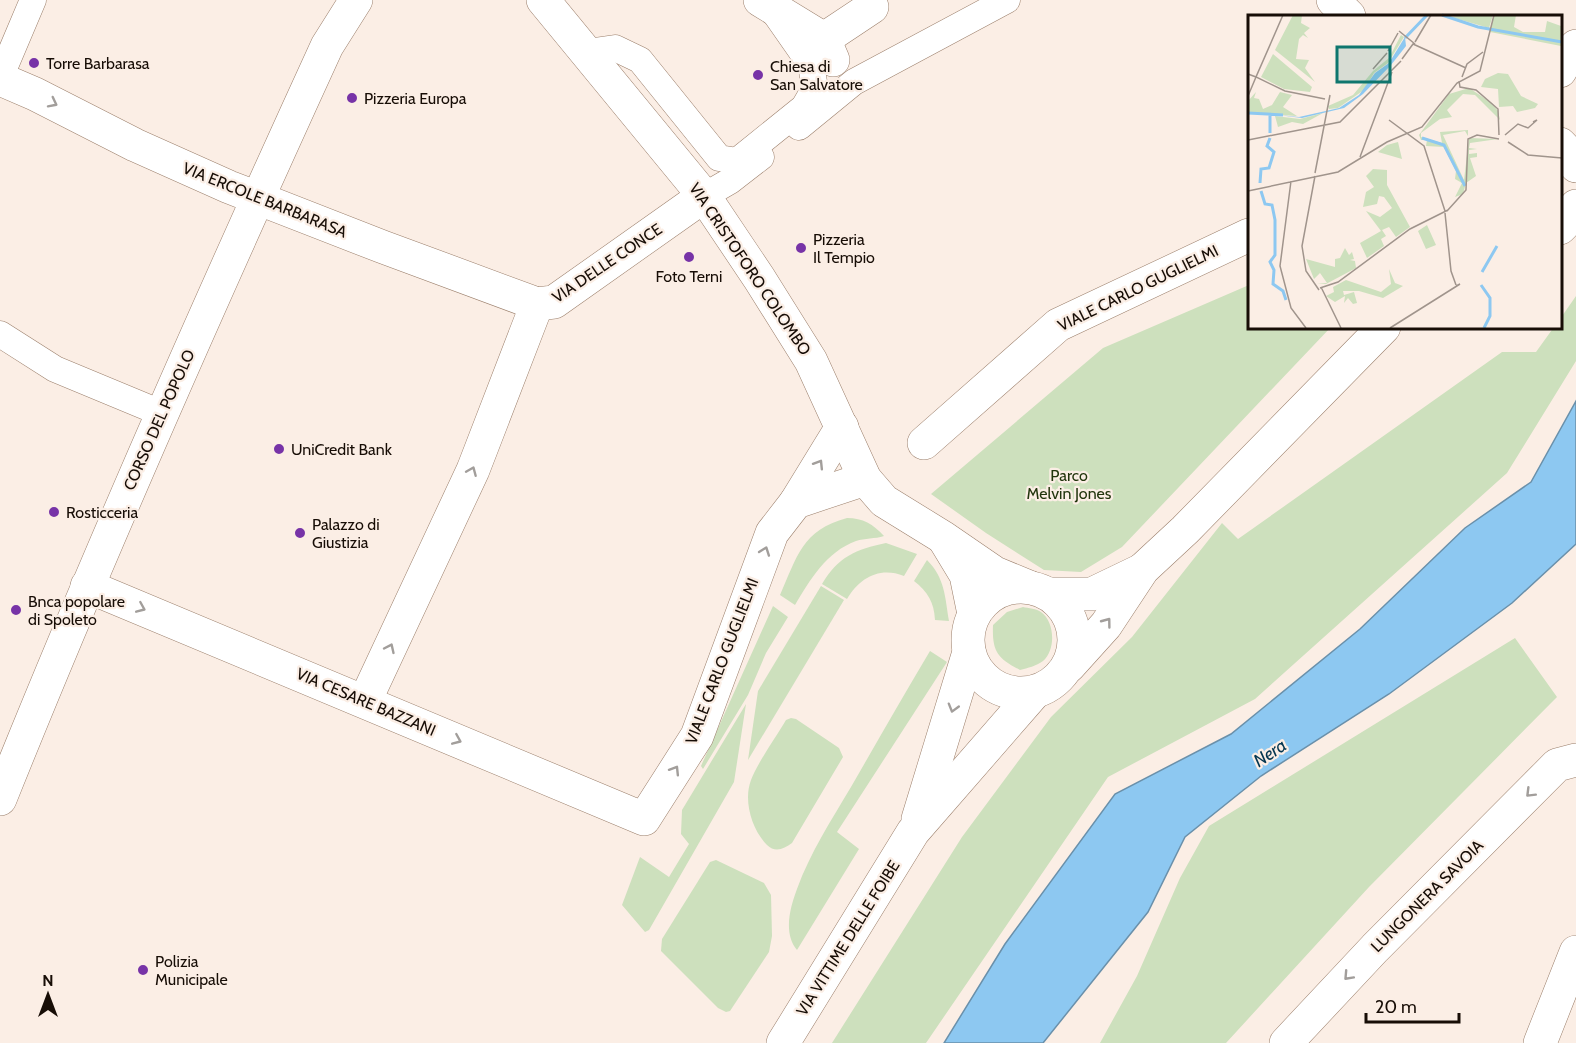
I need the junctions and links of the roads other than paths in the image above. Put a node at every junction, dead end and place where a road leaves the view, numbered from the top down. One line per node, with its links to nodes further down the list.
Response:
1 (33, 0): 13 (street)
2 (356, 0): 15 (street, CORSO DEL POPOLO)
3 (543, 0): 10 (street, VIA CRISTOFORO COLOMBO)
4 (1007, 0): 11 (street, VIA DELLE CONCE)
5 (1333, 0): 8 (street)
6 (768, 2): 10 (street); 11 (street)
7 (876, 4): 11 (street)
8 (1348, 15)
9 (1576, 46): 12 (street)
10 (587, 51): 14 (street, VIA CRISTOFORO COLOMBO)
11 (837, 61): 14 (street, VIA DELLE CONCE)
12 (1561, 69)
13 (0, 79): 15 (street, VIA ERCOLE BARBARASA, one-way to 15)
14 (704, 196): 17 (street, VIA DELLE CONCE); 21 (street, VIA CRISTOFORO COLOMBO)
15 (257, 199): 17 (street, VIA ERCOLE BARBARASA); 20 (street, CORSO DEL POPOLO)
16 (1248, 235): 22 (street, VIALE CARLO GUGLIELMI)
17 (537, 304): 33 (street, VIA DELLE CONCE, one-way to 17)
18 (1374, 332): 26 (street)
19 (0, 334): 20 (street)
20 (161, 413): 27 (street, CORSO DEL POPOLO)
21 (842, 427): 23 (street, VIA CRISTOFORO COLOMBO); 24 (street, VIALE CARLO GUGLIELMI, one-way to 21)
22 (924, 443)
23 (865, 479): 24 (street); 25 (street, VIA CRISTOFORO COLOMBO)
24 (796, 502): 36 (street, VIALE CARLO GUGLIELMI, one-way to 24)
25 (944, 538): 28 (street, VIA CRISTOFORO COLOMBO); 29 (street, VIA CRISTOFORO COLOMBO)
26 (1143, 569): 28 (street); 31 (street, one-way to 26)
27 (87, 586): 33 (street, VIA CESARE BAZZANI, one-way to 33); 35 (street, CORSO DEL POPOLO)
28 (1039, 591): 29 (street); 31 (street)
29 (974, 614): 30 (street)
30 (969, 652): 32 (street); 37 (street, VIA VITTIME DELLE FOIBE, one-way to 37)
31 (1069, 666): 32 (street)
32 (1034, 693): 37 (street, VIA VITTIME DELLE FOIBE)
33 (365, 701): 36 (street, VIA CESARE BAZZANI, one-way to 36)
34 (1576, 760): 40 (street, LUNGONERA SAVOIA, one-way to 40)
35 (0, 799)
36 (644, 819)
37 (913, 832): 39 (street, VIA VITTIME DELLE FOIBE)
38 (1576, 952): 41 (street)
39 (783, 1043)
40 (1286, 1043)
41 (1540, 1043)

